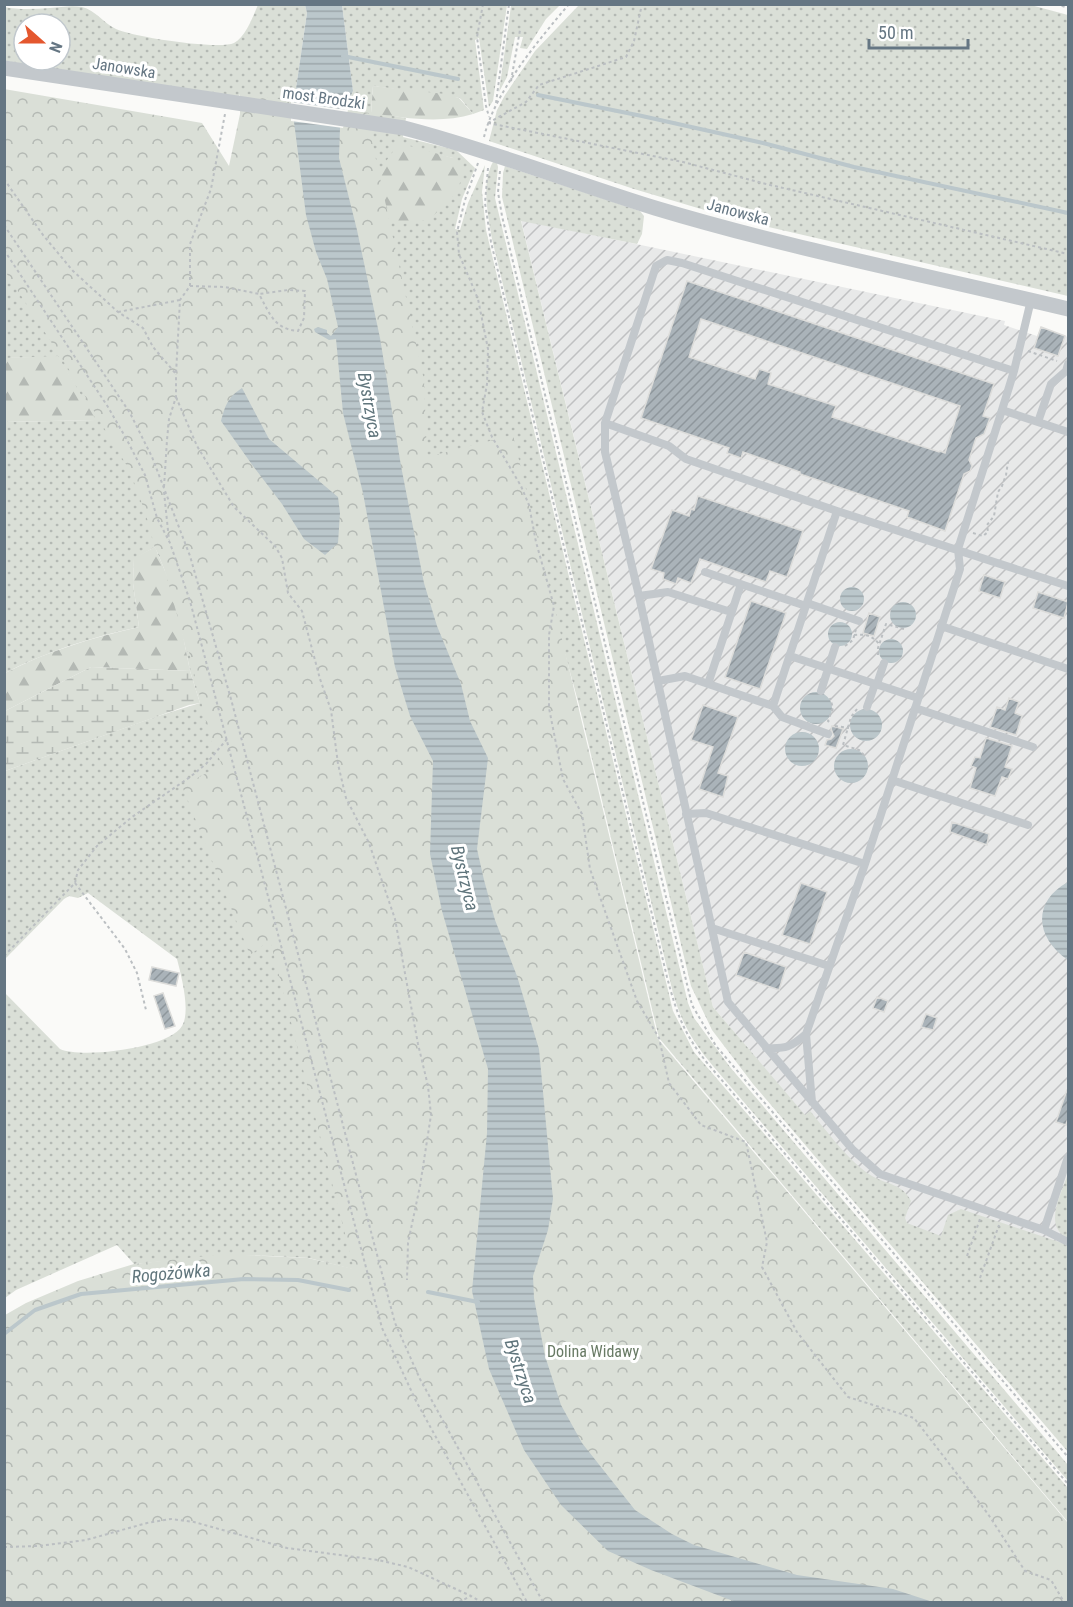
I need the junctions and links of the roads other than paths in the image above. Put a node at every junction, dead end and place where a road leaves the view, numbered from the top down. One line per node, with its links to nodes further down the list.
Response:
1 (4, 68): 2 (street, Janowska)
2 (232, 103): 3 (street, most Brodzki)
3 (404, 128): 4 (street, Janowska)
4 (1031, 300): 5 (street, Janowska); 7 (lane)
5 (1068, 309)
6 (1068, 364): 9 (lane)
7 (1014, 371): 8 (lane); 10 (lane)
8 (1002, 411): 9 (lane); 13 (lane)
9 (1038, 422): 11 (lane)
10 (605, 423): 12 (lane); 17 (lane)
11 (1068, 432)
12 (837, 511): 13 (lane); 18 (lane)
13 (958, 549): 16 (lane); 21 (lane)
14 (705, 572): 15 (lane)
15 (741, 584): 18 (lane); 19 (lane)
16 (1068, 586)
17 (639, 596): 19 (lane); 27 (lane)
18 (806, 605): 20 (lane); 23 (lane)
19 (731, 612): 28 (lane)
20 (859, 621)
21 (942, 626): 26 (lane); 31 (lane)
22 (835, 647): 25 (lane)
23 (790, 656): 25 (lane); 32 (lane)
24 (884, 663): 29 (lane)
25 (828, 669): 29 (lane); 30 (lane)
26 (1068, 669)
27 (658, 681): 28 (lane); 38 (lane)
28 (708, 684): 32 (lane)
29 (876, 684): 31 (lane); 33 (lane)
30 (821, 691)
31 (918, 698): 34 (lane)
32 (773, 706): 35 (lane)
33 (867, 707)
34 (915, 708): 36 (lane); 37 (lane)
35 (828, 734)
36 (1033, 747)
37 (892, 780): 39 (lane); 40 (lane)
38 (686, 814): 40 (lane); 41 (lane)
39 (1028, 825)
40 (865, 864): 42 (lane)
41 (712, 928): 42 (lane); 44 (lane)
42 (829, 966): 43 (lane)
43 (806, 1034): 44 (lane); 45 (lane)
44 (766, 1048): 45 (lane)
45 (812, 1104): 47 (lane)
46 (1068, 1157): 47 (lane)
47 (1044, 1230): 48 (lane)
48 (1068, 1242)

